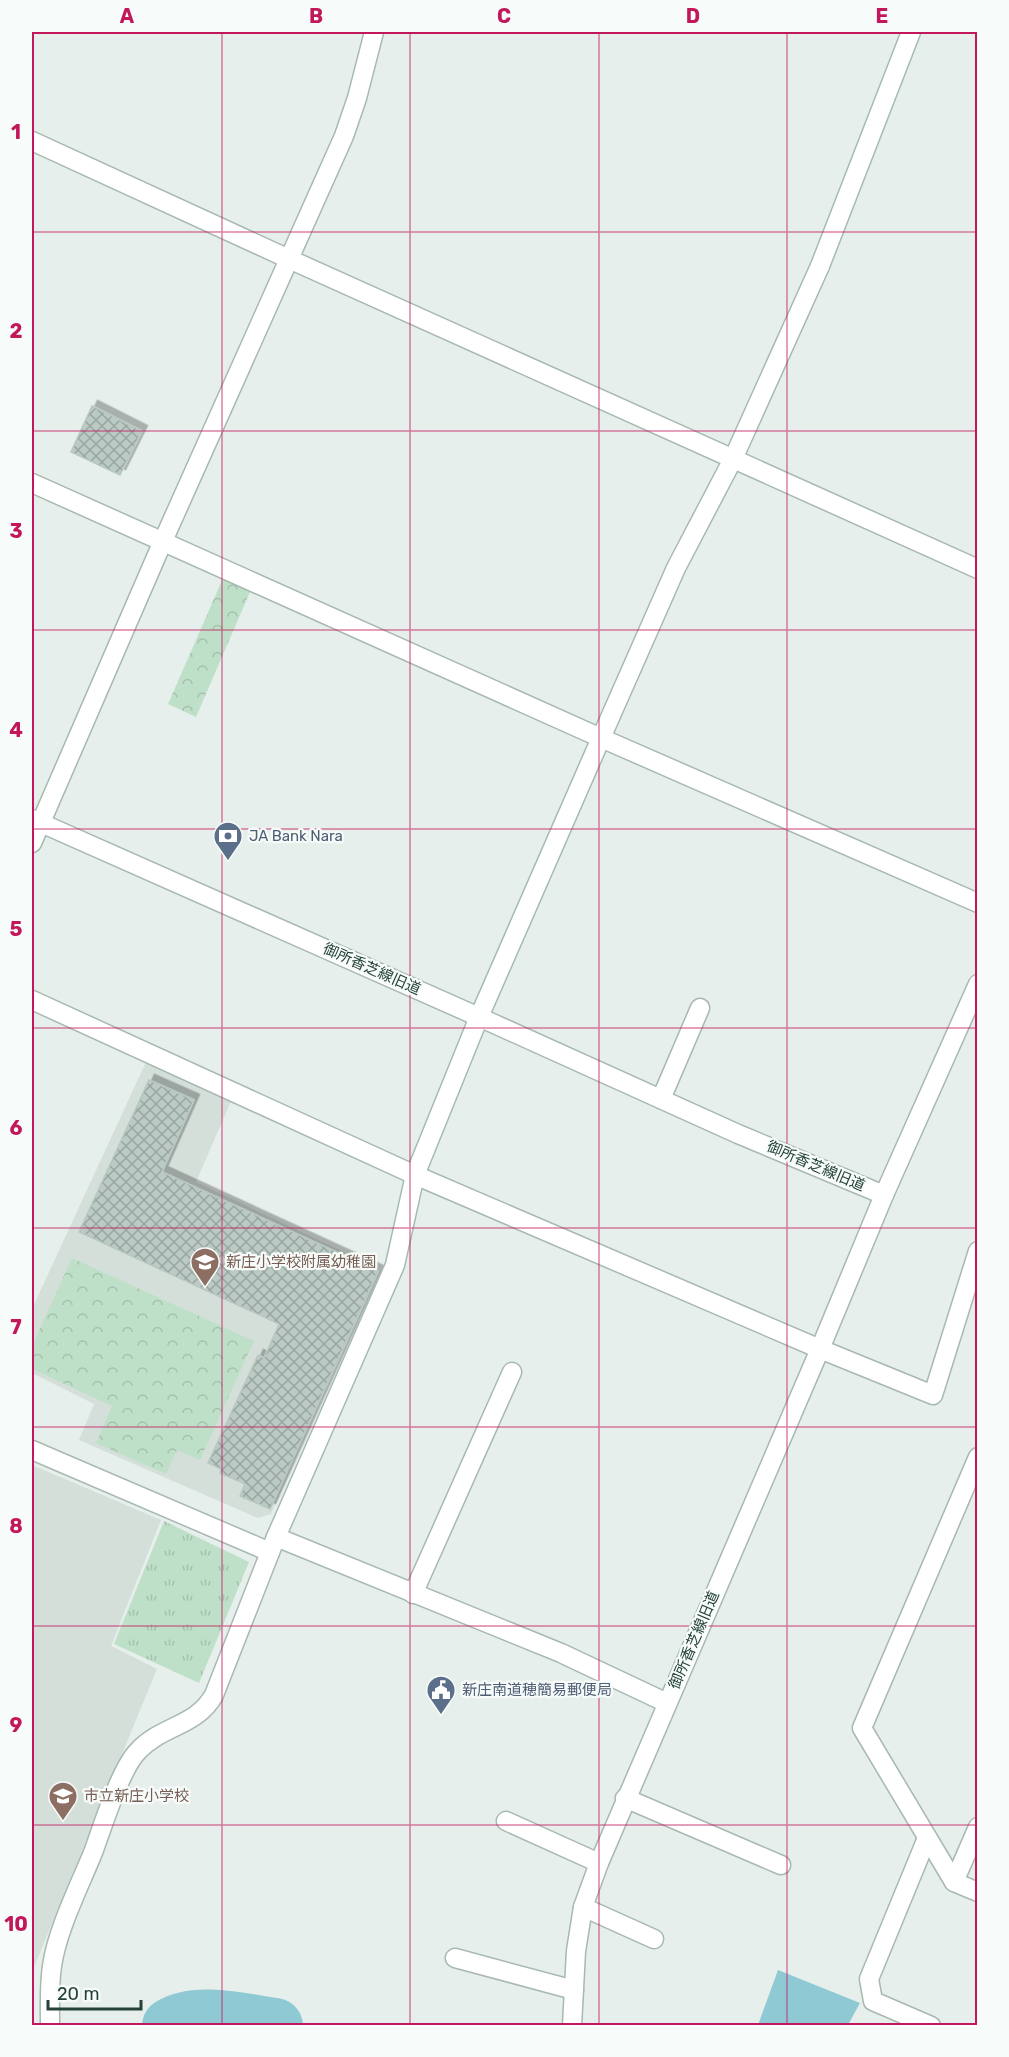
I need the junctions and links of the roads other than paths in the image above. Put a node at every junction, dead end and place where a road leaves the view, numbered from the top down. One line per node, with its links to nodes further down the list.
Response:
1 (374, 32): 4 (street)
2 (911, 32): 5 (street)
3 (32, 141): 4 (street)
4 (289, 259): 5 (street); 7 (street)
5 (733, 459): 8 (street); 9 (street)
6 (32, 483): 7 (street)
7 (163, 541): 9 (street); 10 (street)
8 (978, 568)
9 (601, 738): 12 (street); 16 (street)
10 (36, 821): 11 (street); 16 (street, 御所香芝線旧道)
11 (32, 843)
12 (978, 903)
13 (978, 984): 19 (street)
14 (32, 1000): 18 (street)
15 (700, 1008): 17 (street)
16 (479, 1017): 17 (street, 御所香芝線旧道); 18 (street)
17 (660, 1099): 19 (street, 御所香芝線旧道)
18 (415, 1175): 22 (street); 26 (street)
19 (884, 1195): 22 (street, 御所香芝線旧道)
20 (978, 1251): 21 (street)
21 (970, 1301): 22 (street)
22 (820, 1349): 28 (street, 御所香芝線旧道)
23 (512, 1372): 27 (street)
24 (32, 1450): 26 (street)
25 (978, 1457): 32 (street)
26 (273, 1544): 27 (street); 41 (street)
27 (413, 1594): 28 (street)
28 (667, 1703): 29 (street, 御所香芝線旧道)
29 (625, 1798): 33 (street, 御所香芝線旧道); 34 (street)
30 (506, 1821): 33 (street)
31 (978, 1827): 35 (street)
32 (927, 1838): 35 (street); 43 (street)
33 (599, 1863): 37 (street, 御所香芝線旧道)
34 (781, 1865)
35 (954, 1882): 36 (street)
36 (978, 1892)
37 (583, 1907): 38 (street); 40 (street, 御所香芝線旧道)
38 (654, 1939)
39 (455, 1958): 40 (street)
40 (574, 1990): 42 (street, 御所香芝線旧道)
41 (50, 2025)
42 (572, 2025)
43 (931, 2025)

